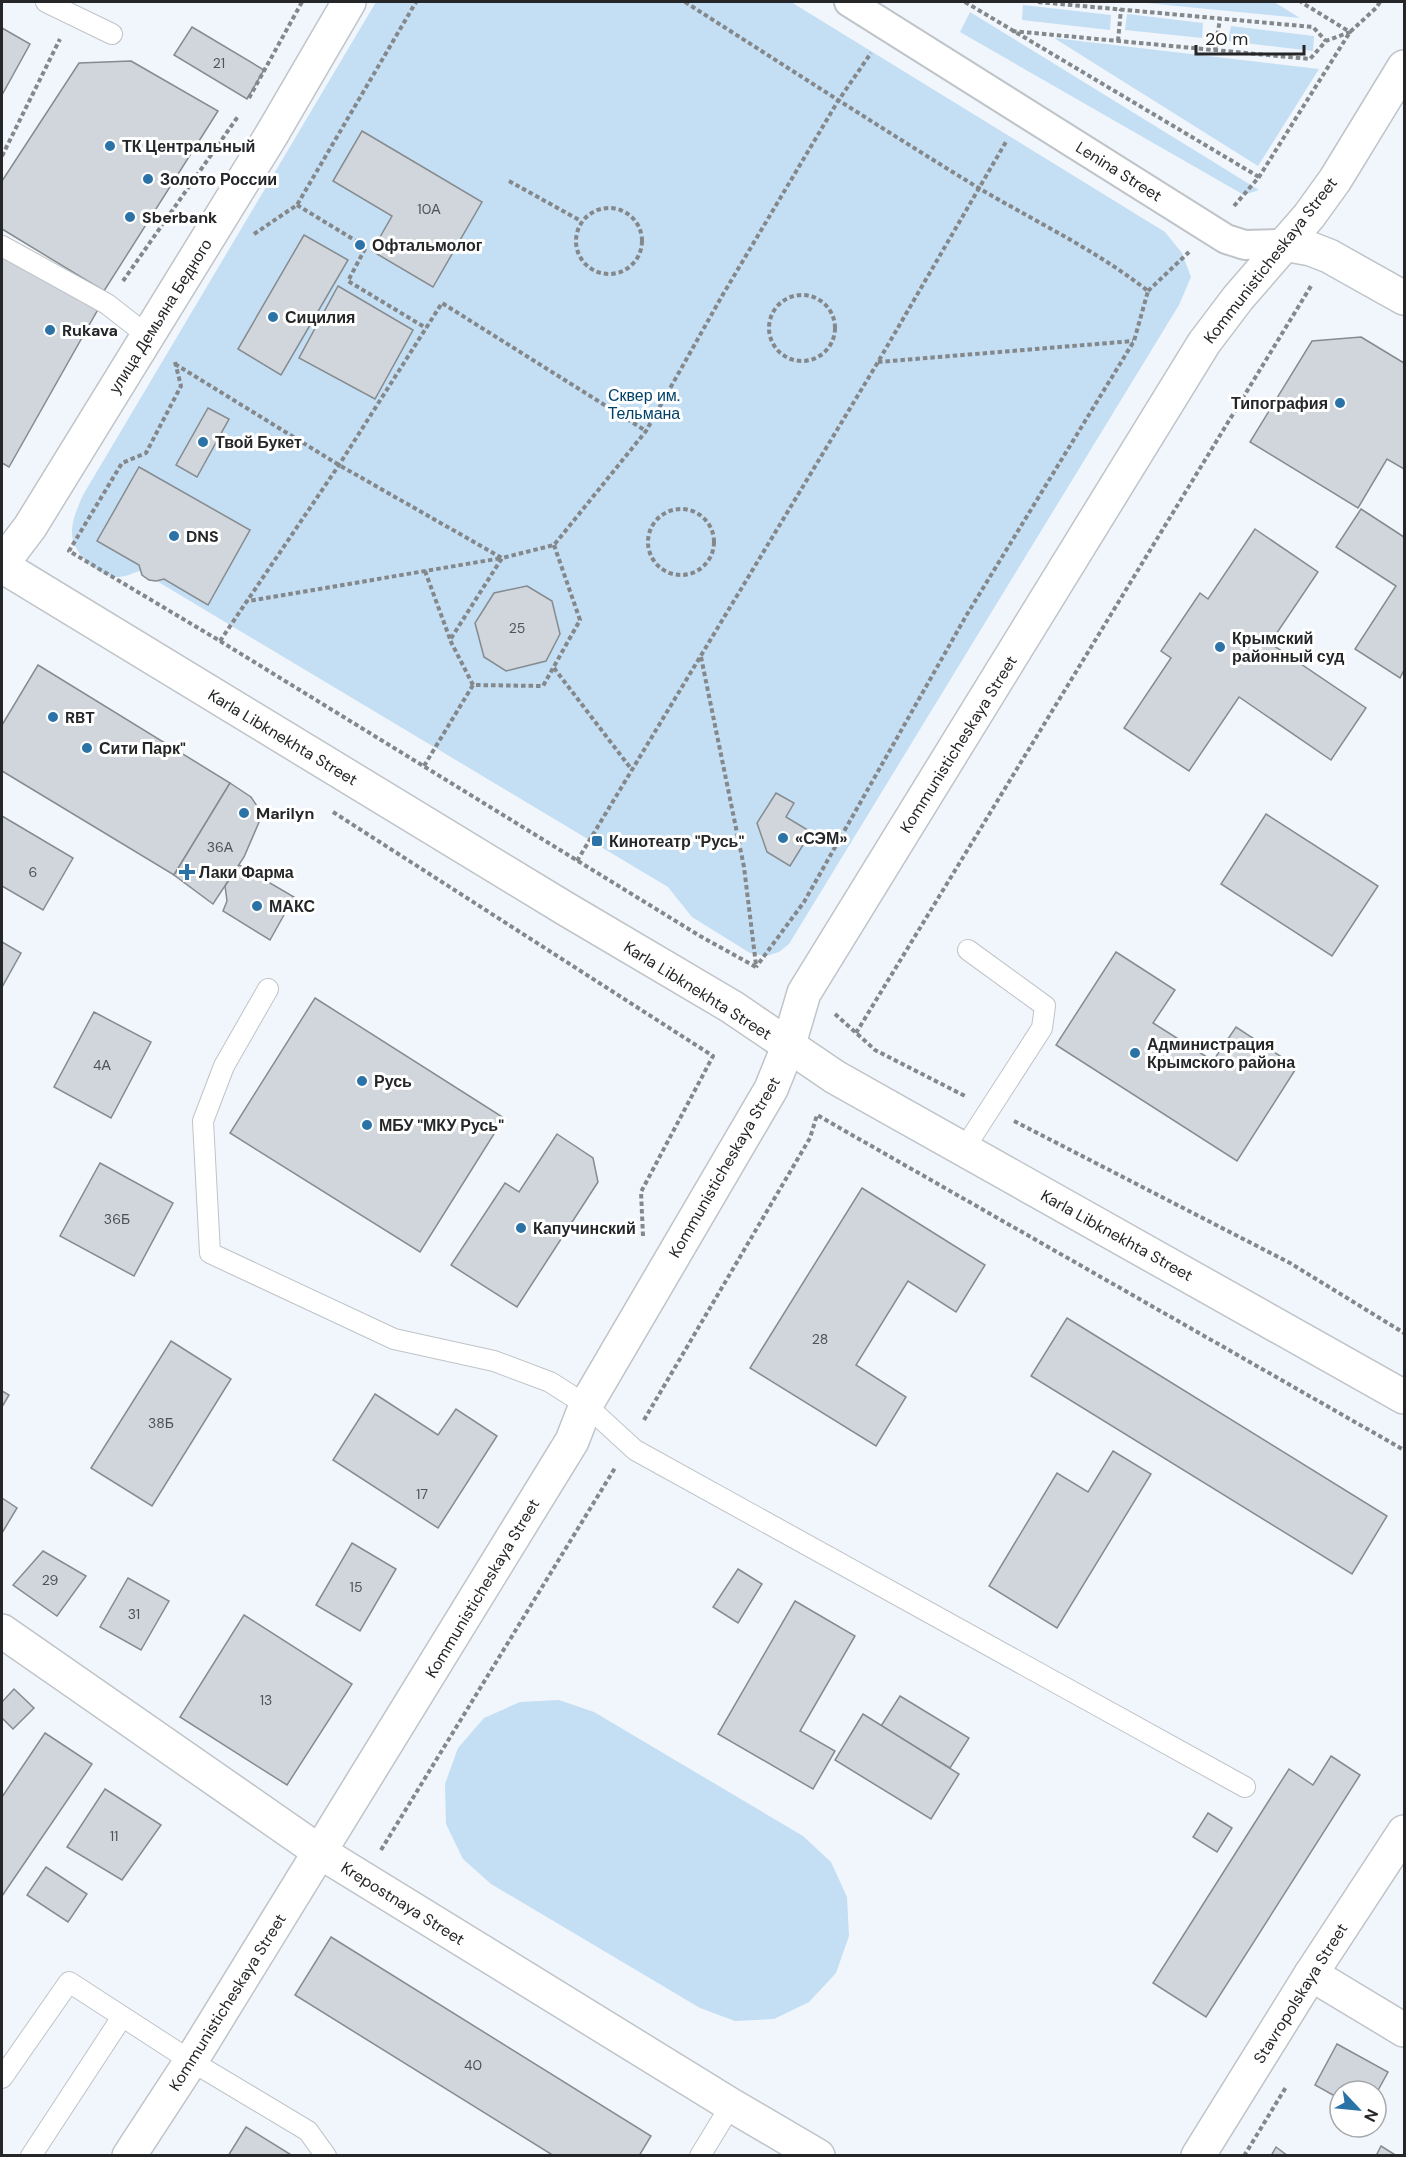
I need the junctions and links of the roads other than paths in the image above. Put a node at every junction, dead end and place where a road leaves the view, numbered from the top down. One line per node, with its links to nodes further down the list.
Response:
1 (46, 2): 4 (lane)
2 (349, 2): 9 (street, улица Демьяна Бедного)
3 (849, 2): 6 (street, Lenina Street)
4 (112, 34)
5 (1404, 67): 6 (street, Kommunisticheskaya Street)
6 (1284, 244): 8 (street, Lenina Street); 13 (street, Kommunisticheskaya Street)
7 (2, 246): 9 (lane)
8 (1404, 298)
9 (148, 336): 10 (street, улица Демьяна Бедного)
10 (2, 565): 13 (street, Karla Libknekhta Street)
11 (968, 950): 14 (lane)
12 (268, 989): 16 (lane)
13 (788, 1047): 14 (street, Karla Libknekhta Street); 16 (street, Kommunisticheskaya Street)
14 (964, 1149): 15 (street, Karla Libknekhta Street)
15 (1404, 1397)
16 (586, 1405): 18 (lane); 20 (street, Kommunisticheskaya Street)
17 (6, 1641): 20 (street, Krepostnaya Street)
18 (1245, 1787)
19 (1404, 1832): 21 (street, Stavropolskaya Street)
20 (320, 1852): 24 (street, Kommunisticheskaya Street); 26 (street, Krepostnaya Street)
21 (1311, 1974): 23 (street); 32 (street, Stavropolskaya Street)
22 (122, 2017): 24 (lane); 25 (lane); 27 (lane)
23 (1404, 2030)
24 (191, 2061): 28 (street, Kommunisticheskaya Street); 29 (lane)
25 (2, 2078)
26 (731, 2104): 30 (lane); 31 (street, Krepostnaya Street)
27 (31, 2156)
28 (129, 2156)
29 (326, 2156)
30 (700, 2156)
31 (818, 2156)
32 (1198, 2156)

